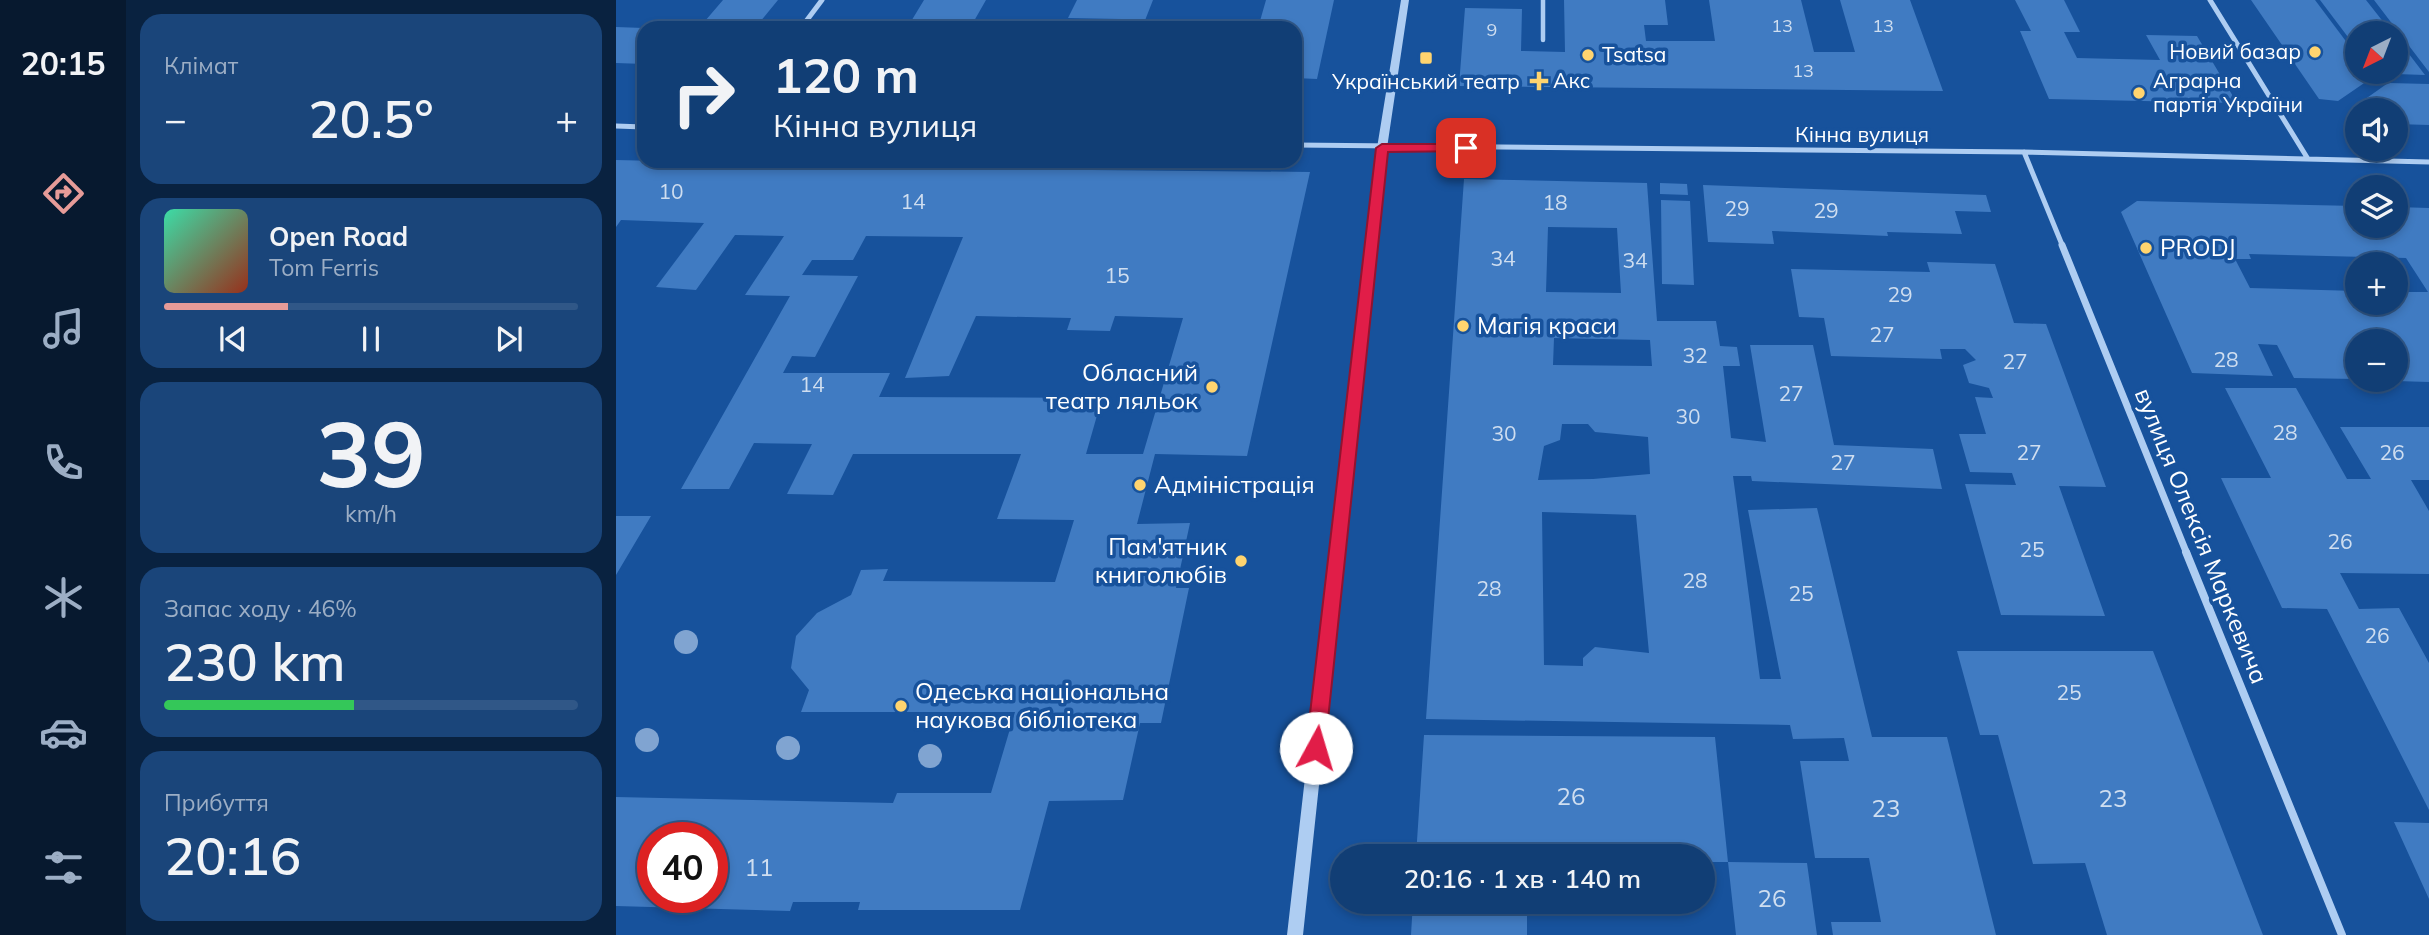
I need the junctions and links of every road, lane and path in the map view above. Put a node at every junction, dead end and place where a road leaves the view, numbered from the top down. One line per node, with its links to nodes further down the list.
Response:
1 (822, 0): 5 (street)
2 (1405, 0): 10 (street)
3 (1543, 0): 6 (lane)
4 (2210, 0): 12 (street)
5 (806, 21)
6 (1543, 40)
7 (616, 126): 8 (street)
8 (637, 127)
9 (1302, 145): 10 (street, Кінна вулиця)
10 (1382, 148): 11 (street, Кінна вулиця); 14 (street)
11 (2024, 152): 12 (street, Кінна вулиця); 15 (street, вулиця Олексія Маркевича)
12 (2308, 159): 13 (street, Кінна вулиця)
13 (2429, 162)
14 (1295, 935)
15 (2342, 935)

